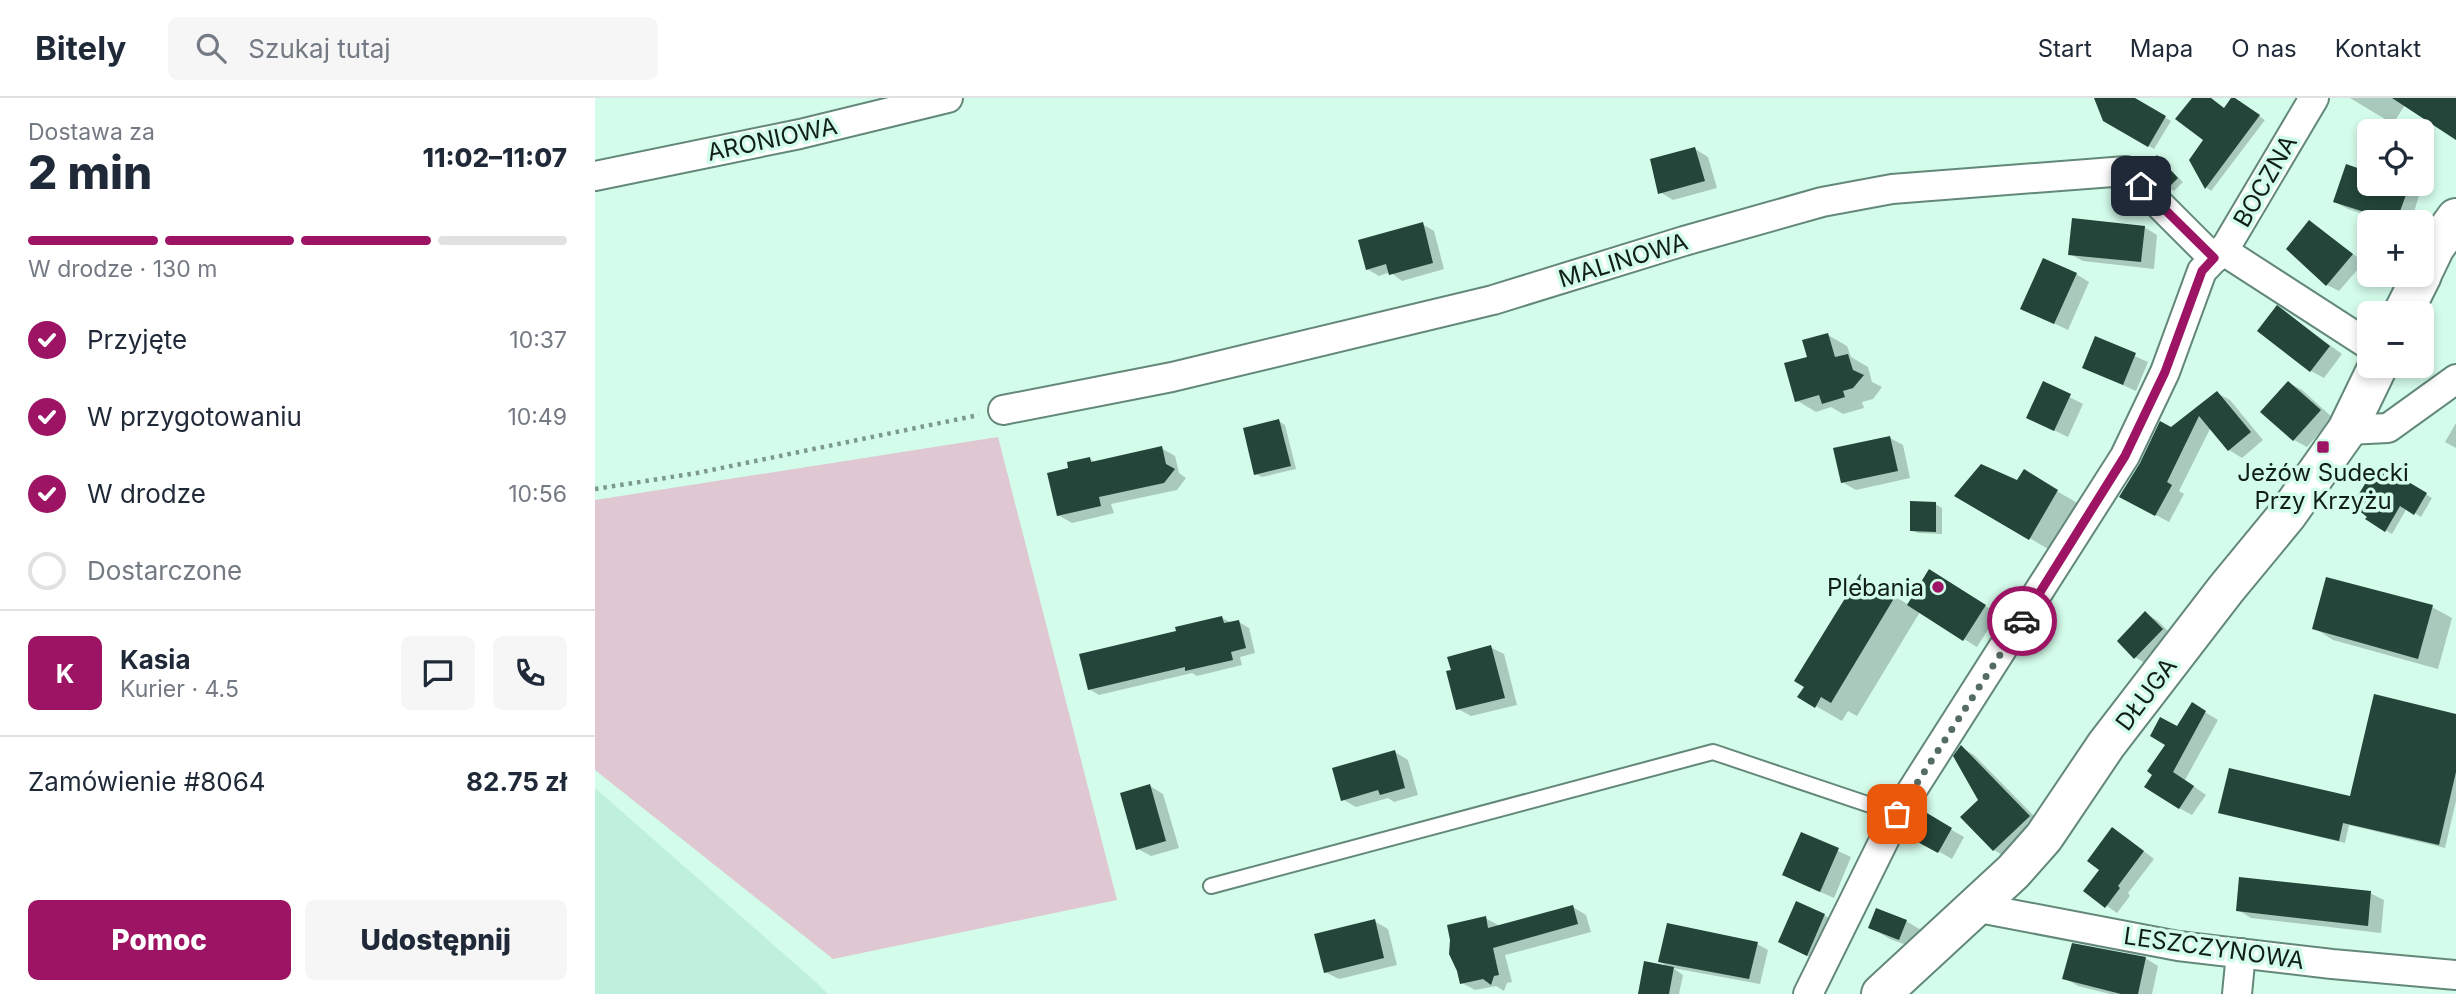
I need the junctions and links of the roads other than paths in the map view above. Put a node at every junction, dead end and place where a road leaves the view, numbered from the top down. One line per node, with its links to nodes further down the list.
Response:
1 (948, 98): 3 (street, ARONIOWA)
2 (2314, 98): 6 (street, BOCZNA)
3 (595, 176)
4 (2456, 218): 5 (street)
5 (2434, 249)
6 (2218, 254): 7 (street, MALINOWA); 10 (street, MALINOWA); 12 (street, BOCZNA)
7 (2357, 337)
8 (2372, 378): 11 (street, DŁUGA)
9 (2456, 379): 11 (street)
10 (1003, 410)
11 (2347, 430): 14 (street, DŁUGA)
12 (1897, 814): 13 (lane); 17 (street, BOCZNA)
13 (1211, 886)
14 (1973, 907): 15 (street, LESZCZYNOWA); 18 (street, DŁUGA)
15 (2241, 953): 16 (street, LESZCZYNOWA); 19 (street)
16 (2456, 975)
17 (1808, 994)
18 (1881, 994)
19 (2237, 994)

